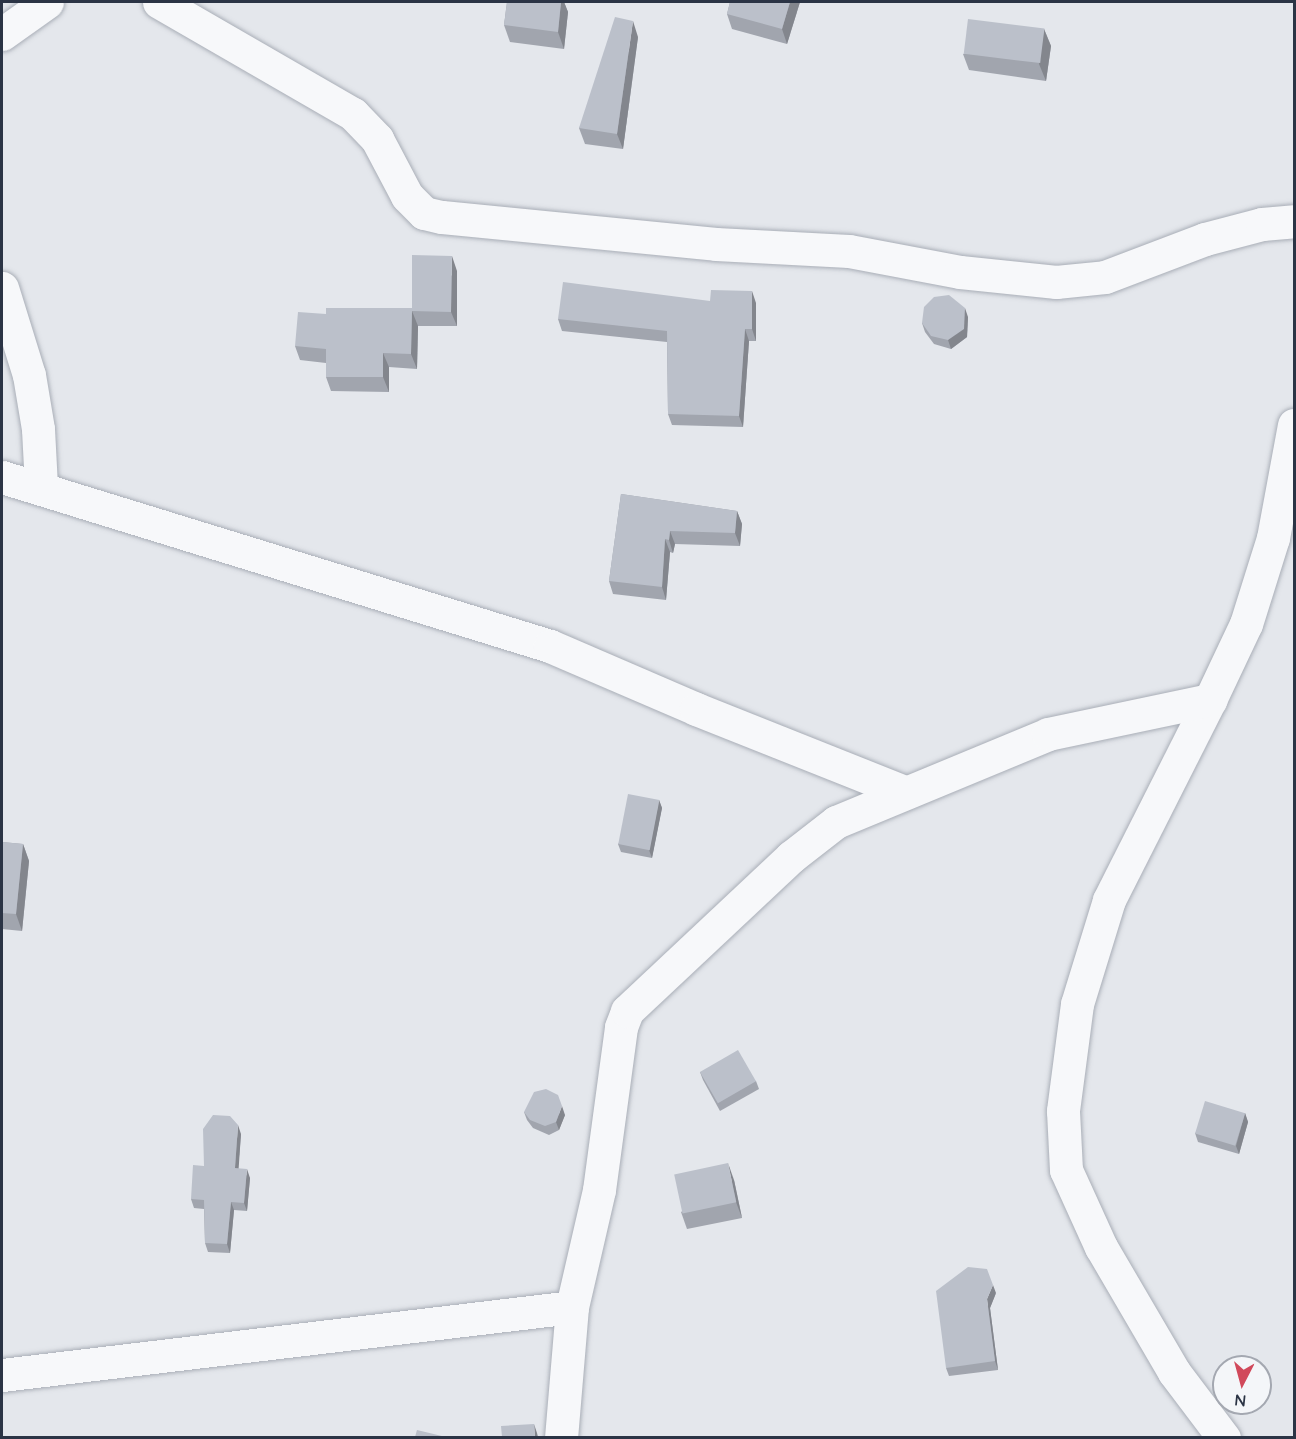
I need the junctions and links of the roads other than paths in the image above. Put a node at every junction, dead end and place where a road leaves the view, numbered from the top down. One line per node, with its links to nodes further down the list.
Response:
1 (47, 2): 3 (street)
2 (159, 2): 4 (street)
3 (2, 34)
4 (1294, 221)
5 (2, 288): 8 (street)
6 (1294, 425): 9 (street)
7 (2, 477): 8 (street)
8 (41, 487): 10 (street)
9 (1210, 700): 10 (street); 14 (street)
10 (904, 792): 11 (street)
11 (572, 1307): 12 (street); 13 (street)
12 (2, 1375)
13 (561, 1437)
14 (1224, 1437)

